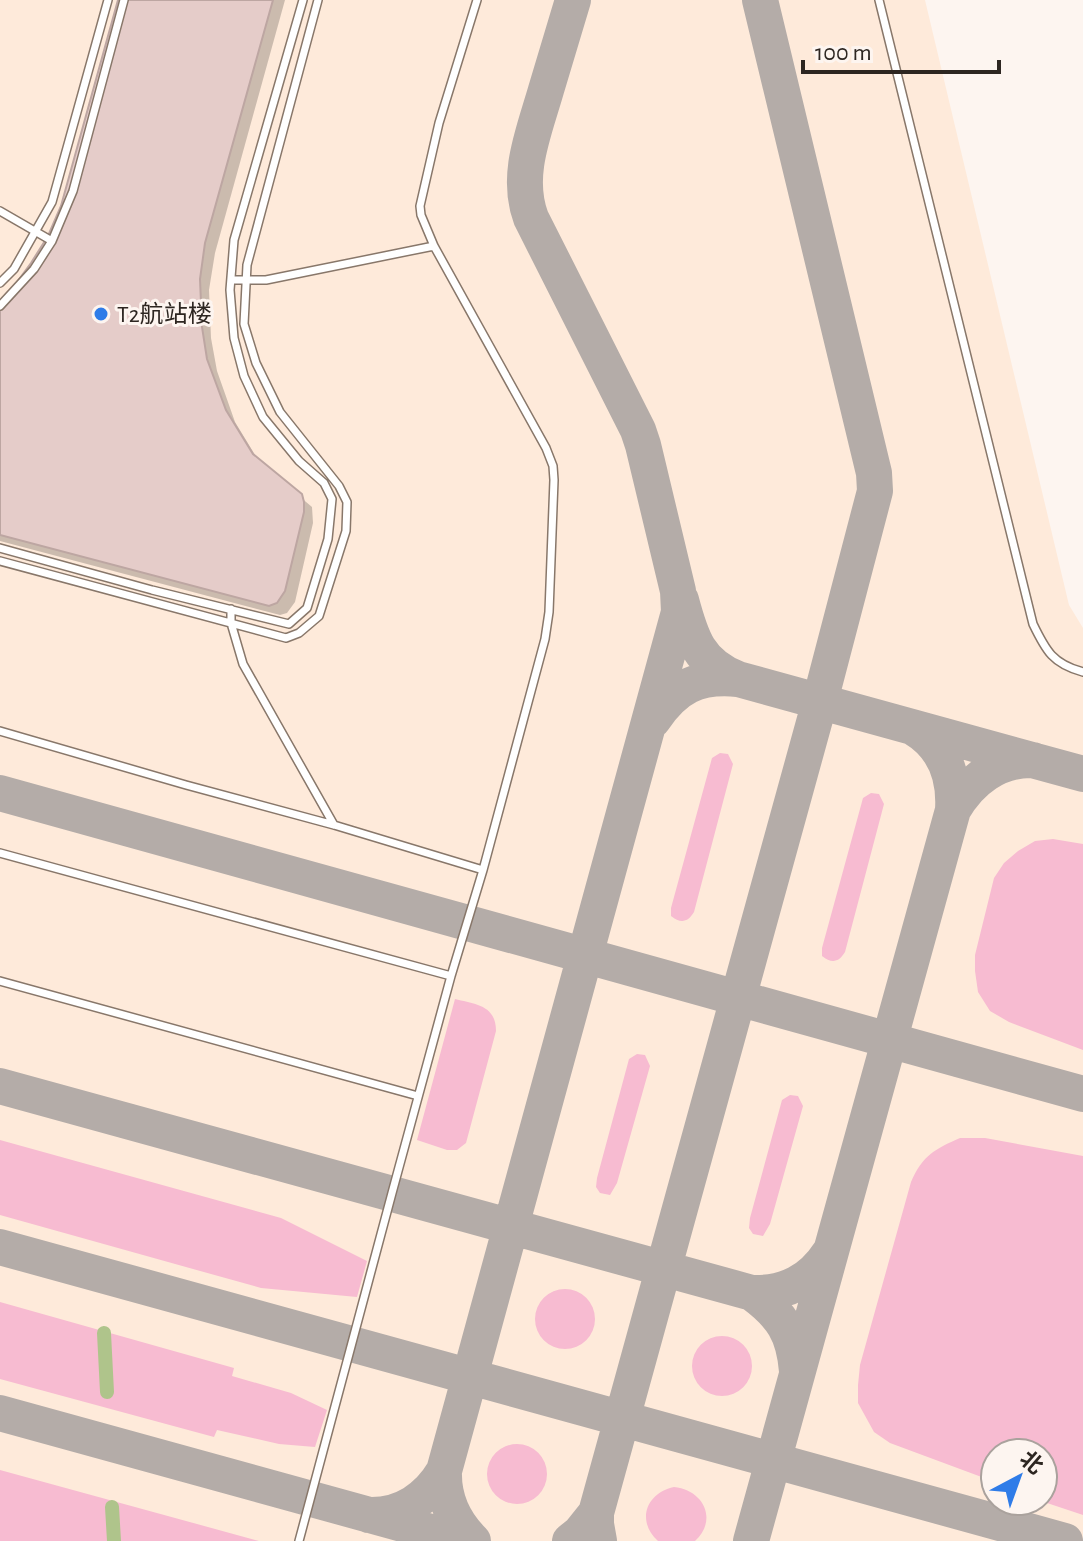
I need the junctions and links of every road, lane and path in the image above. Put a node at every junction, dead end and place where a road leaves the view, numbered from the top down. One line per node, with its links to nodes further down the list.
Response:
1 (108, 0): 8 (lane)
2 (124, 0): 9 (lane)
3 (303, 0): 11 (lane)
4 (318, 0): 12 (lane)
5 (477, 0): 10 (lane)
6 (879, 0): 19 (lane)
7 (0, 211): 8 (lane)
8 (35, 231): 9 (lane); 13 (lane)
9 (52, 241): 14 (lane)
10 (434, 246): 12 (lane); 23 (lane)
11 (231, 280): 12 (lane); 17 (lane)
12 (246, 281): 18 (lane)
13 (0, 283)
14 (0, 306)
15 (0, 548): 17 (lane)
16 (0, 561): 18 (lane)
17 (231, 609): 18 (lane)
18 (231, 623): 21 (lane)
19 (1083, 672)
20 (0, 731): 21 (lane)
21 (334, 825): 23 (lane)
22 (0, 853): 24 (lane)
23 (483, 870): 24 (lane)
24 (451, 976): 26 (lane)
25 (0, 981): 26 (lane)
26 (418, 1096): 27 (lane)
27 (299, 1541)

